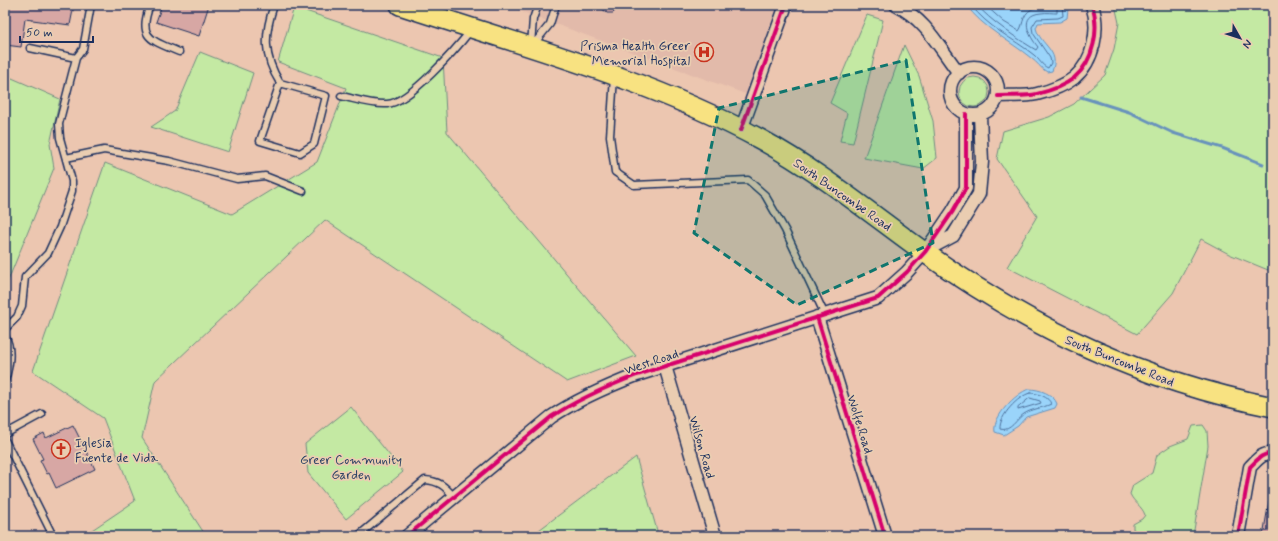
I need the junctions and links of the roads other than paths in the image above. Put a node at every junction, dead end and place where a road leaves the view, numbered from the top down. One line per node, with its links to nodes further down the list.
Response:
1 (91, 5): 14 (lane)
2 (150, 5): 13 (lane)
3 (274, 5): 17 (lane)
4 (400, 5): 10 (main road, South Buncombe Road)
5 (538, 5): 12 (lane)
6 (556, 5): 12 (lane)
7 (786, 5): 22 (street)
8 (896, 5): 15 (street)
9 (1092, 5): 19 (street)
10 (472, 29): 12 (main road, South Buncombe Road); 18 (lane)
11 (30, 48): 14 (lane)
12 (531, 48): 16 (main road, South Buncombe Road)
13 (179, 52)
14 (76, 58): 23 (lane)
15 (959, 73): 19 (street); 20 (street)
16 (614, 75): 22 (main road, South Buncombe Road); 26 (lane)
17 (280, 83): 17 (lane)
18 (341, 96)
19 (998, 96): 21 (street)
20 (966, 114): 21 (street); 25 (street, West Road)
21 (980, 115): 25 (street)
22 (741, 130): 25 (main road, South Buncombe Road)
23 (66, 158): 24 (lane); 27 (lane)
24 (303, 191)
25 (924, 252): 26 (street, West Road); 31 (main road, South Buncombe Road)
26 (821, 316): 29 (street, West Road); 41 (street, Wolfe Road)
27 (5, 329)
28 (5, 336): 30 (lane)
29 (665, 366): 36 (street, West Road); 40 (street, Wilson Road)
30 (5, 381)
31 (1273, 407)
32 (42, 414): 33 (lane)
33 (5, 434)
34 (5, 440): 37 (lane)
35 (1273, 454): 42 (street)
36 (454, 497): 38 (lane); 39 (street, West Road)
37 (53, 536)
38 (358, 536)
39 (407, 536)
40 (715, 536)
41 (885, 536)
42 (1238, 536)

